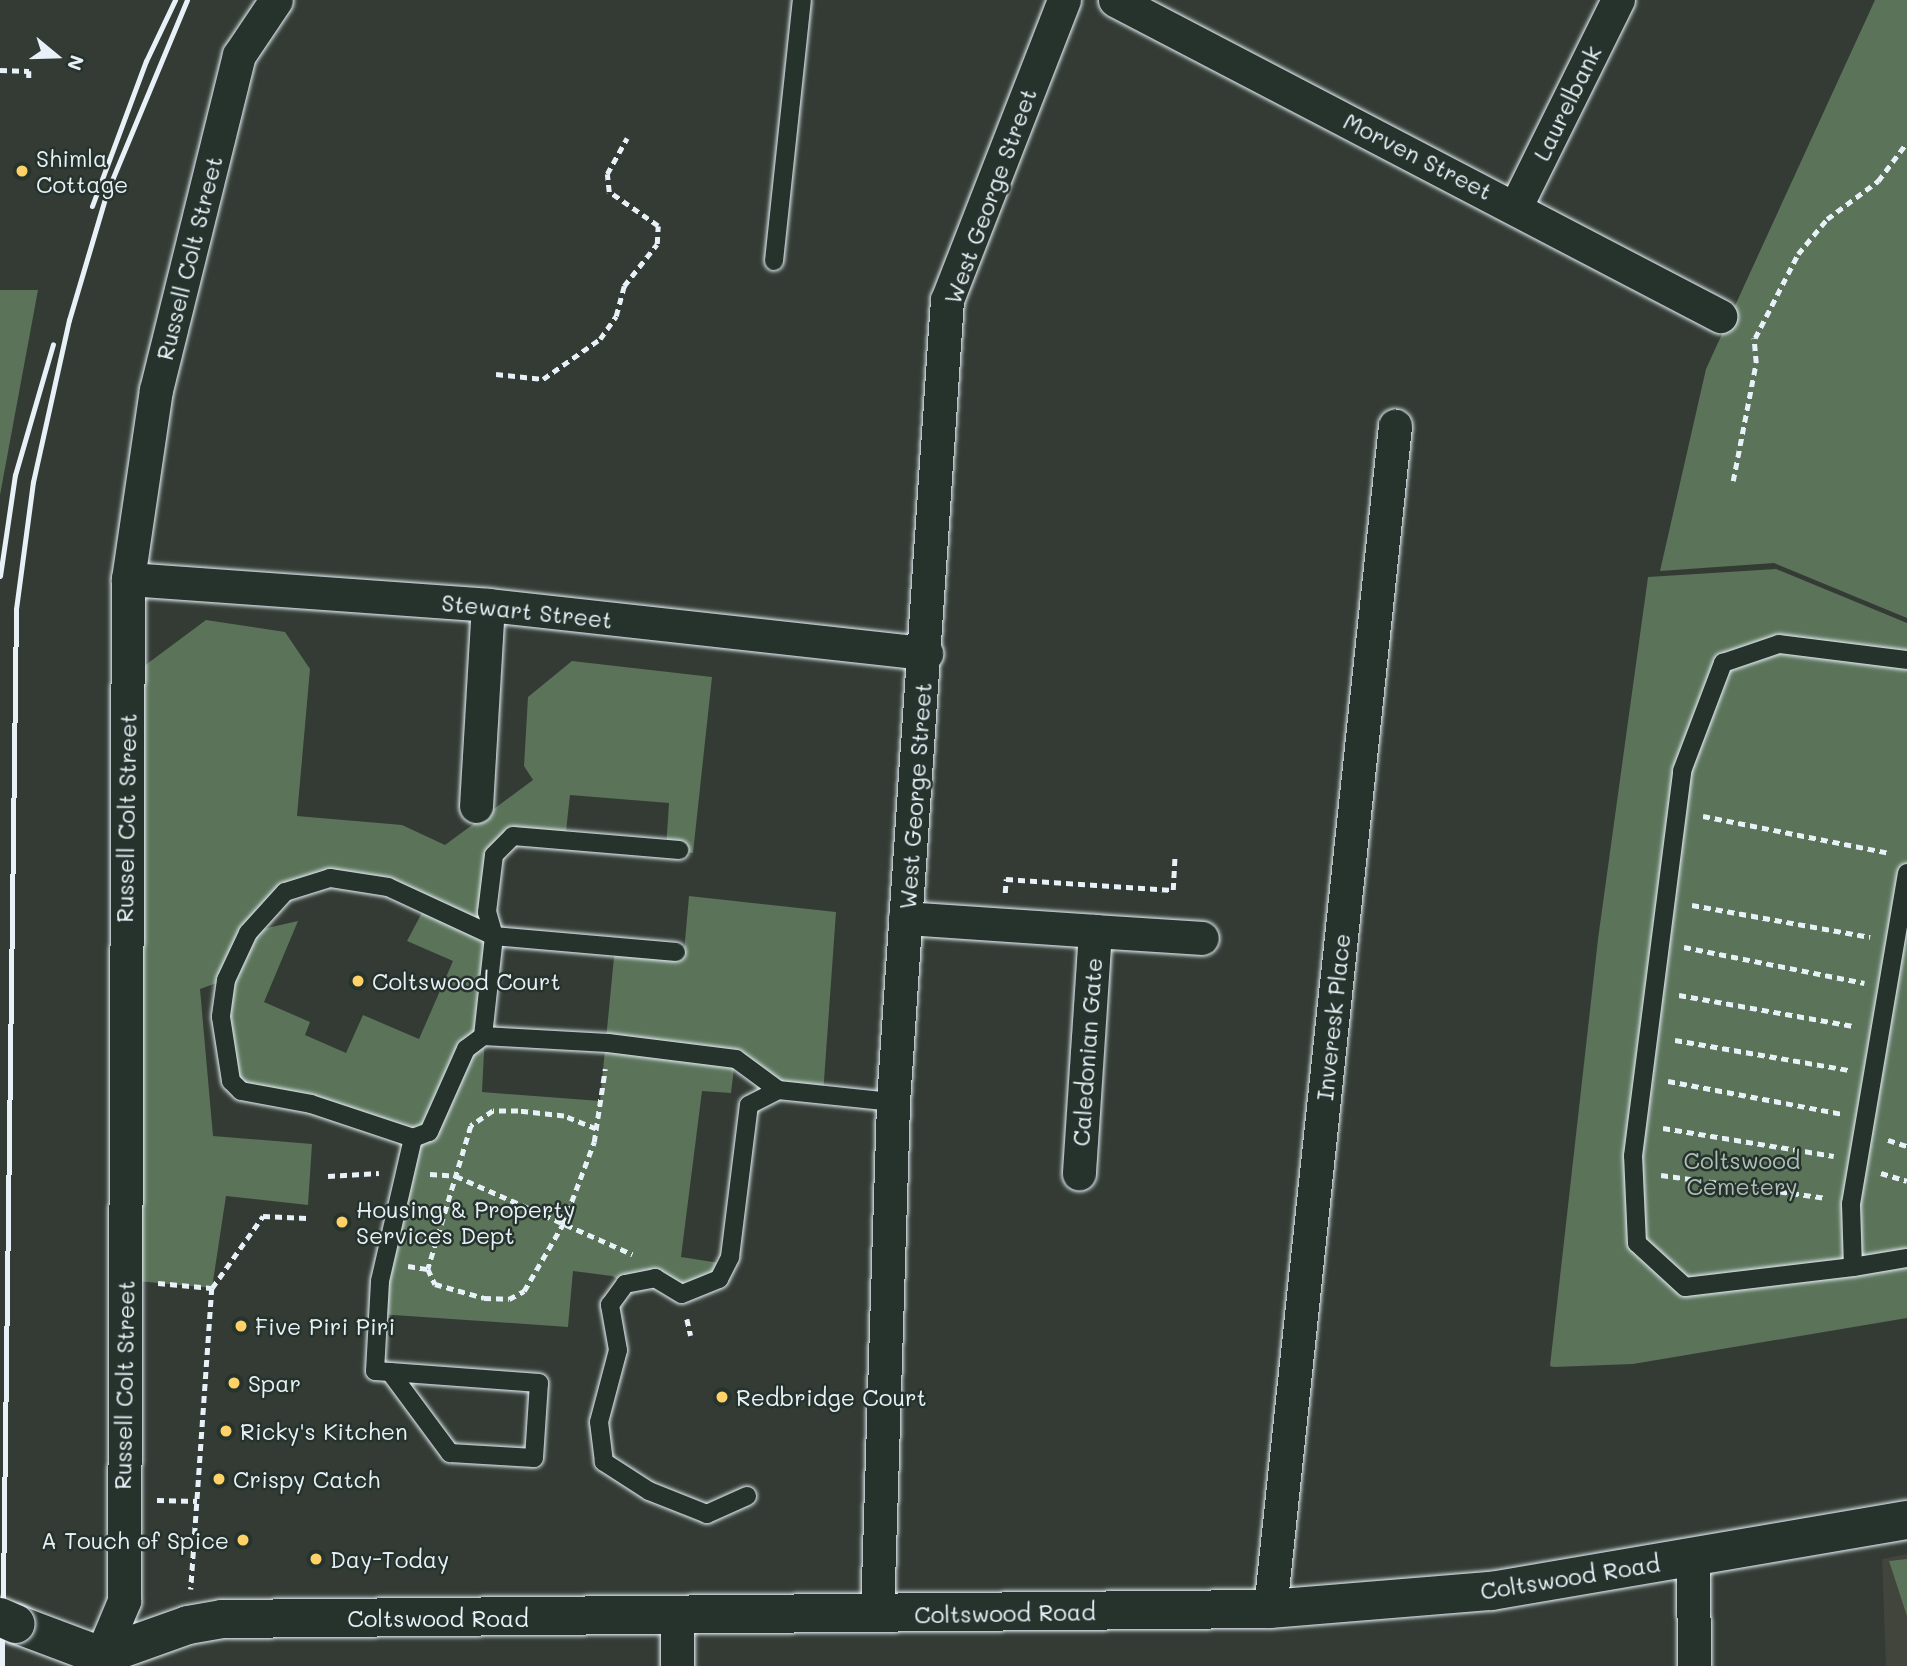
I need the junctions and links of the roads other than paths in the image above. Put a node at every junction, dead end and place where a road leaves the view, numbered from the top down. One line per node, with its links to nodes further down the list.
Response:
1 (276, 0): 10 (street, Russell Colt Street)
2 (802, 0): 7 (lane)
3 (1065, 0): 12 (street, West George Street)
4 (1115, 0): 6 (street, Morven Street)
5 (1618, 0): 6 (street, Laurelbank)
6 (1516, 206): 8 (street, Morven Street)
7 (774, 261)
8 (1720, 316)
9 (1395, 426): 33 (street, Inveresk Place)
10 (128, 579): 11 (street, Stewart Street); 37 (street, Russell Colt Street)
11 (488, 605): 12 (street, Stewart Street); 14 (street)
12 (926, 653): 17 (street, West George Street)
13 (1907, 660): 28 (lane)
14 (476, 806)
15 (678, 850): 19 (lane)
16 (1907, 873): 28 (lane)
17 (905, 918): 18 (street, Caledonian Gate); 24 (street, West George Street)
18 (1095, 931): 20 (street, Caledonian Gate); 26 (street, Caledonian Gate)
19 (494, 936): 21 (lane); 22 (lane); 25 (lane)
20 (1202, 938)
21 (676, 952)
22 (484, 1036): 23 (lane); 25 (lane)
23 (778, 1090): 24 (lane); 30 (lane)
24 (893, 1102): 34 (street, West George Street)
25 (413, 1138): 29 (lane)
26 (1079, 1173)
27 (1907, 1258): 28 (lane)
28 (1853, 1267)
29 (390, 1372): 29 (lane)
30 (747, 1496)
31 (1907, 1520): 32 (main road, Coltswood Road)
32 (1693, 1559): 33 (main road, Coltswood Road); 39 (street)
33 (1270, 1609): 34 (main road, Coltswood Road)
34 (877, 1615): 35 (main road, Coltswood Road)
35 (677, 1616): 37 (main road, Coltswood Road); 38 (street)
36 (8, 1621): 37 (main road)
37 (101, 1661)
38 (677, 1666)
39 (1694, 1666)

